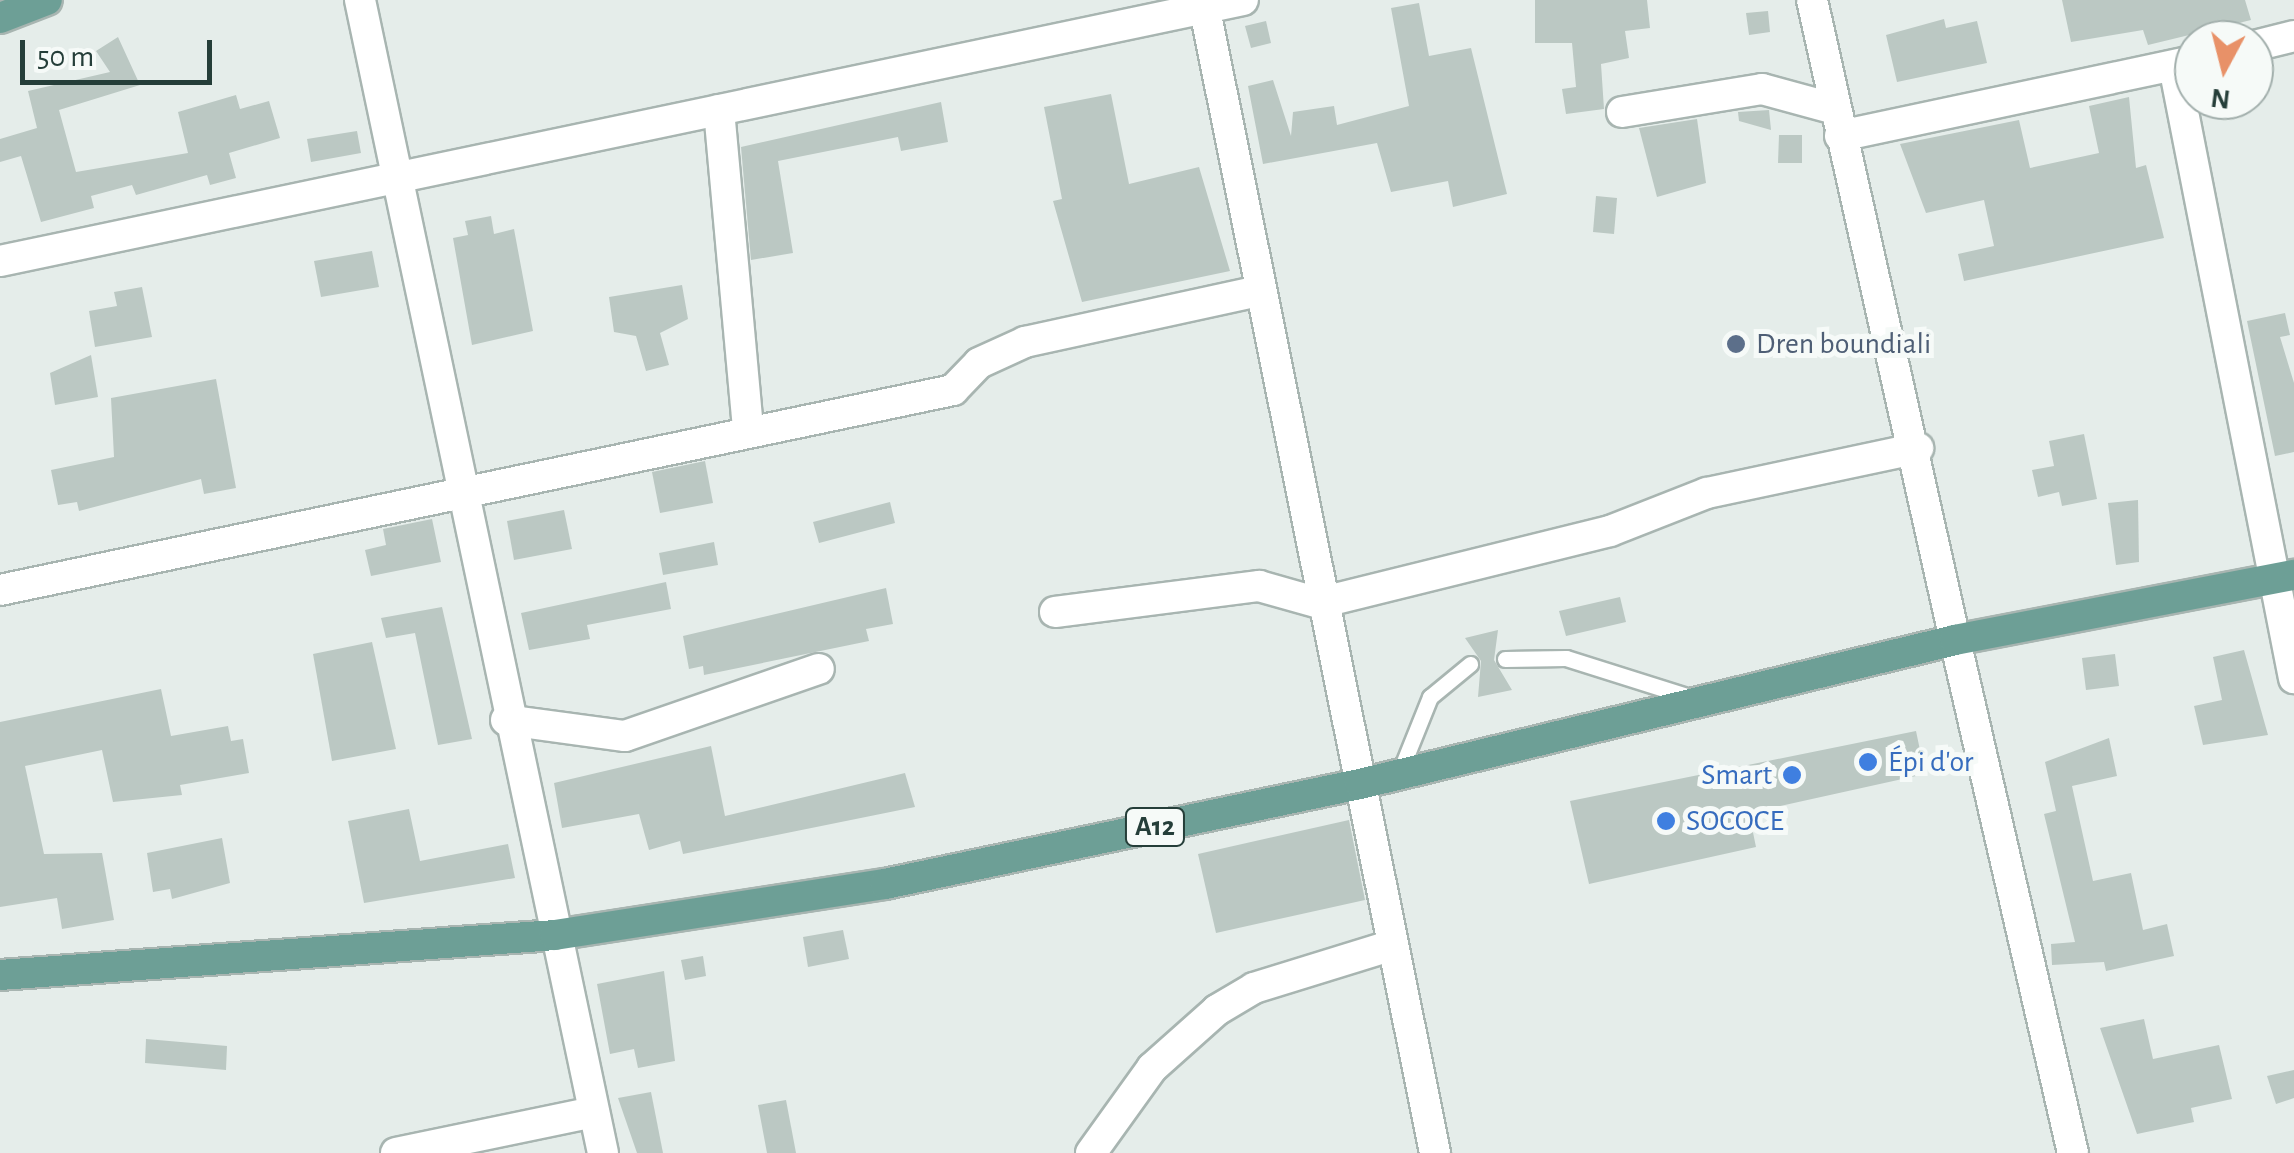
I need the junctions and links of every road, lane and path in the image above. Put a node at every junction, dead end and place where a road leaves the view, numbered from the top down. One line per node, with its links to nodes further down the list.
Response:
1 (47, 0): 6 (main road)
2 (360, 0): 12 (street)
3 (1243, 0): 5 (street)
4 (1812, 0): 11 (street)
5 (1204, 4): 8 (street); 14 (street)
6 (0, 18)
7 (2174, 66): 11 (street)
8 (719, 110): 12 (street); 15 (street)
9 (1622, 112): 11 (street)
10 (2195, 120): 18 (street)
11 (1838, 122): 16 (street)
12 (405, 177): 13 (street); 17 (street)
13 (0, 261)
14 (1258, 290): 15 (street); 20 (street)
15 (748, 428): 17 (street)
16 (1918, 448): 20 (street); 22 (street)
17 (469, 488): 19 (street); 28 (street)
18 (2283, 577): 22 (main road, A12); 26 (street)
19 (0, 590)
20 (1320, 603): 21 (street); 30 (street)
21 (1056, 612)
22 (1955, 640): 27 (main road, A12); 39 (street)
23 (1504, 659): 27 (lane)
24 (1470, 664): 29 (lane)
25 (819, 669): 28 (street)
26 (2294, 678)
27 (1697, 700): 29 (main road, A12)
28 (506, 720): 31 (street)
29 (1399, 774): 30 (main road, A12)
30 (1360, 784): 31 (main road, A12); 32 (street)
31 (555, 935): 33 (main road, A12); 34 (street)
32 (1390, 946): 37 (street); 38 (street)
33 (0, 975)
34 (594, 1112): 35 (street); 36 (street)
35 (396, 1153)
36 (602, 1153)
37 (1091, 1153)
38 (1435, 1153)
39 (2074, 1153)

